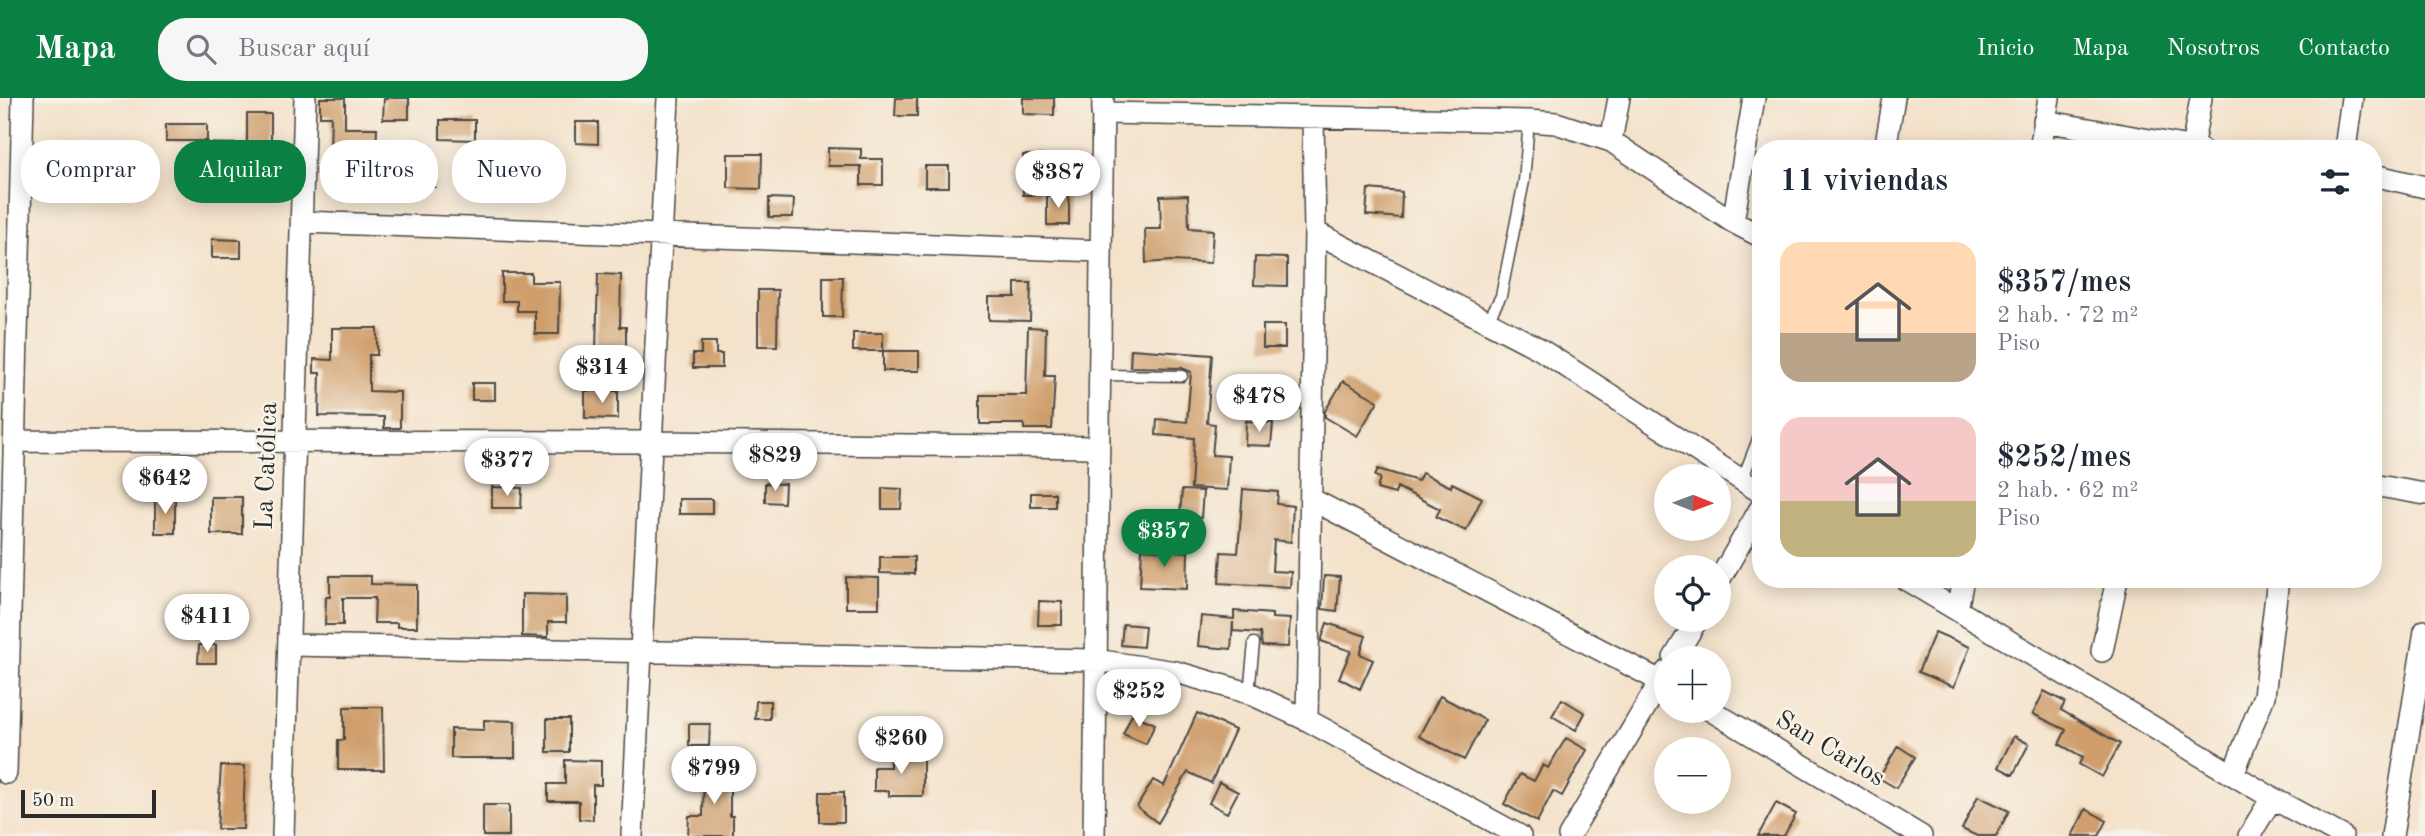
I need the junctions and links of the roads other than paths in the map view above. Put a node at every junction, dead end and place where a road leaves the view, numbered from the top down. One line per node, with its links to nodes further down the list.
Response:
1 (23, 98): 32 (street)
2 (306, 98): 22 (street, La Católica)
3 (668, 98): 26 (street)
4 (1619, 98): 19 (street)
5 (1754, 98): 23 (street)
6 (1894, 98): 14 (street)
7 (2049, 98): 13 (street)
8 (2201, 98): 17 (street)
9 (2352, 98): 18 (street)
10 (1103, 106): 11 (street); 27 (street)
11 (1313, 117): 12 (street); 24 (street)
12 (1529, 121): 19 (street); 28 (lane)
13 (2045, 121): 15 (street); 16 (street)
14 (1887, 140)
15 (2042, 140)
16 (2151, 140)
17 (2196, 140)
18 (2346, 140)
19 (1611, 141): 23 (street)
20 (2382, 177): 21 (street)
21 (2425, 187)
22 (302, 222): 26 (street); 31 (street, La Católica)
23 (1733, 222): 25 (street)
24 (1315, 232): 28 (street); 38 (street)
25 (1752, 232)
26 (662, 235): 27 (street); 33 (street)
27 (1101, 251): 29 (street)
28 (1487, 321): 35 (street)
29 (1099, 375): 30 (lane); 34 (street)
30 (1182, 376)
31 (295, 441): 32 (street); 33 (street); 49 (street, La Católica)
32 (15, 442): 40 (street)
33 (652, 442): 34 (street); 51 (street)
34 (1098, 447): 52 (street)
35 (1751, 486)
36 (2382, 487): 37 (street)
37 (2425, 494)
38 (1311, 499): 53 (street); 56 (street)
39 (1752, 523): 41 (street)
40 (6, 550): 58 (street)
41 (1731, 559)
42 (1920, 588): 46 (street)
43 (1961, 588): 46 (street)
44 (2114, 588): 50 (street)
45 (2277, 588): 59 (street)
46 (1957, 610): 59 (street)
47 (2425, 631): 69 (street)
48 (1254, 643): 54 (lane)
49 (289, 645): 51 (street); 61 (street, La Católica)
50 (2102, 651)
51 (641, 652): 52 (street); 62 (street)
52 (1095, 660): 54 (street); 63 (street)
53 (1654, 674)
54 (1249, 693): 56 (street)
55 (1654, 696): 65 (street)
56 (1307, 720): 64 (street)
57 (1731, 723): 66 (street, San Carlos)
58 (6, 773)
59 (2233, 774): 60 (street)
60 (2272, 798): 67 (street); 68 (street)
61 (284, 836)
62 (632, 836)
63 (1094, 836)
64 (1520, 836)
65 (1569, 836)
66 (1921, 836)
67 (2249, 836)
68 (2342, 836)
69 (2392, 836)

